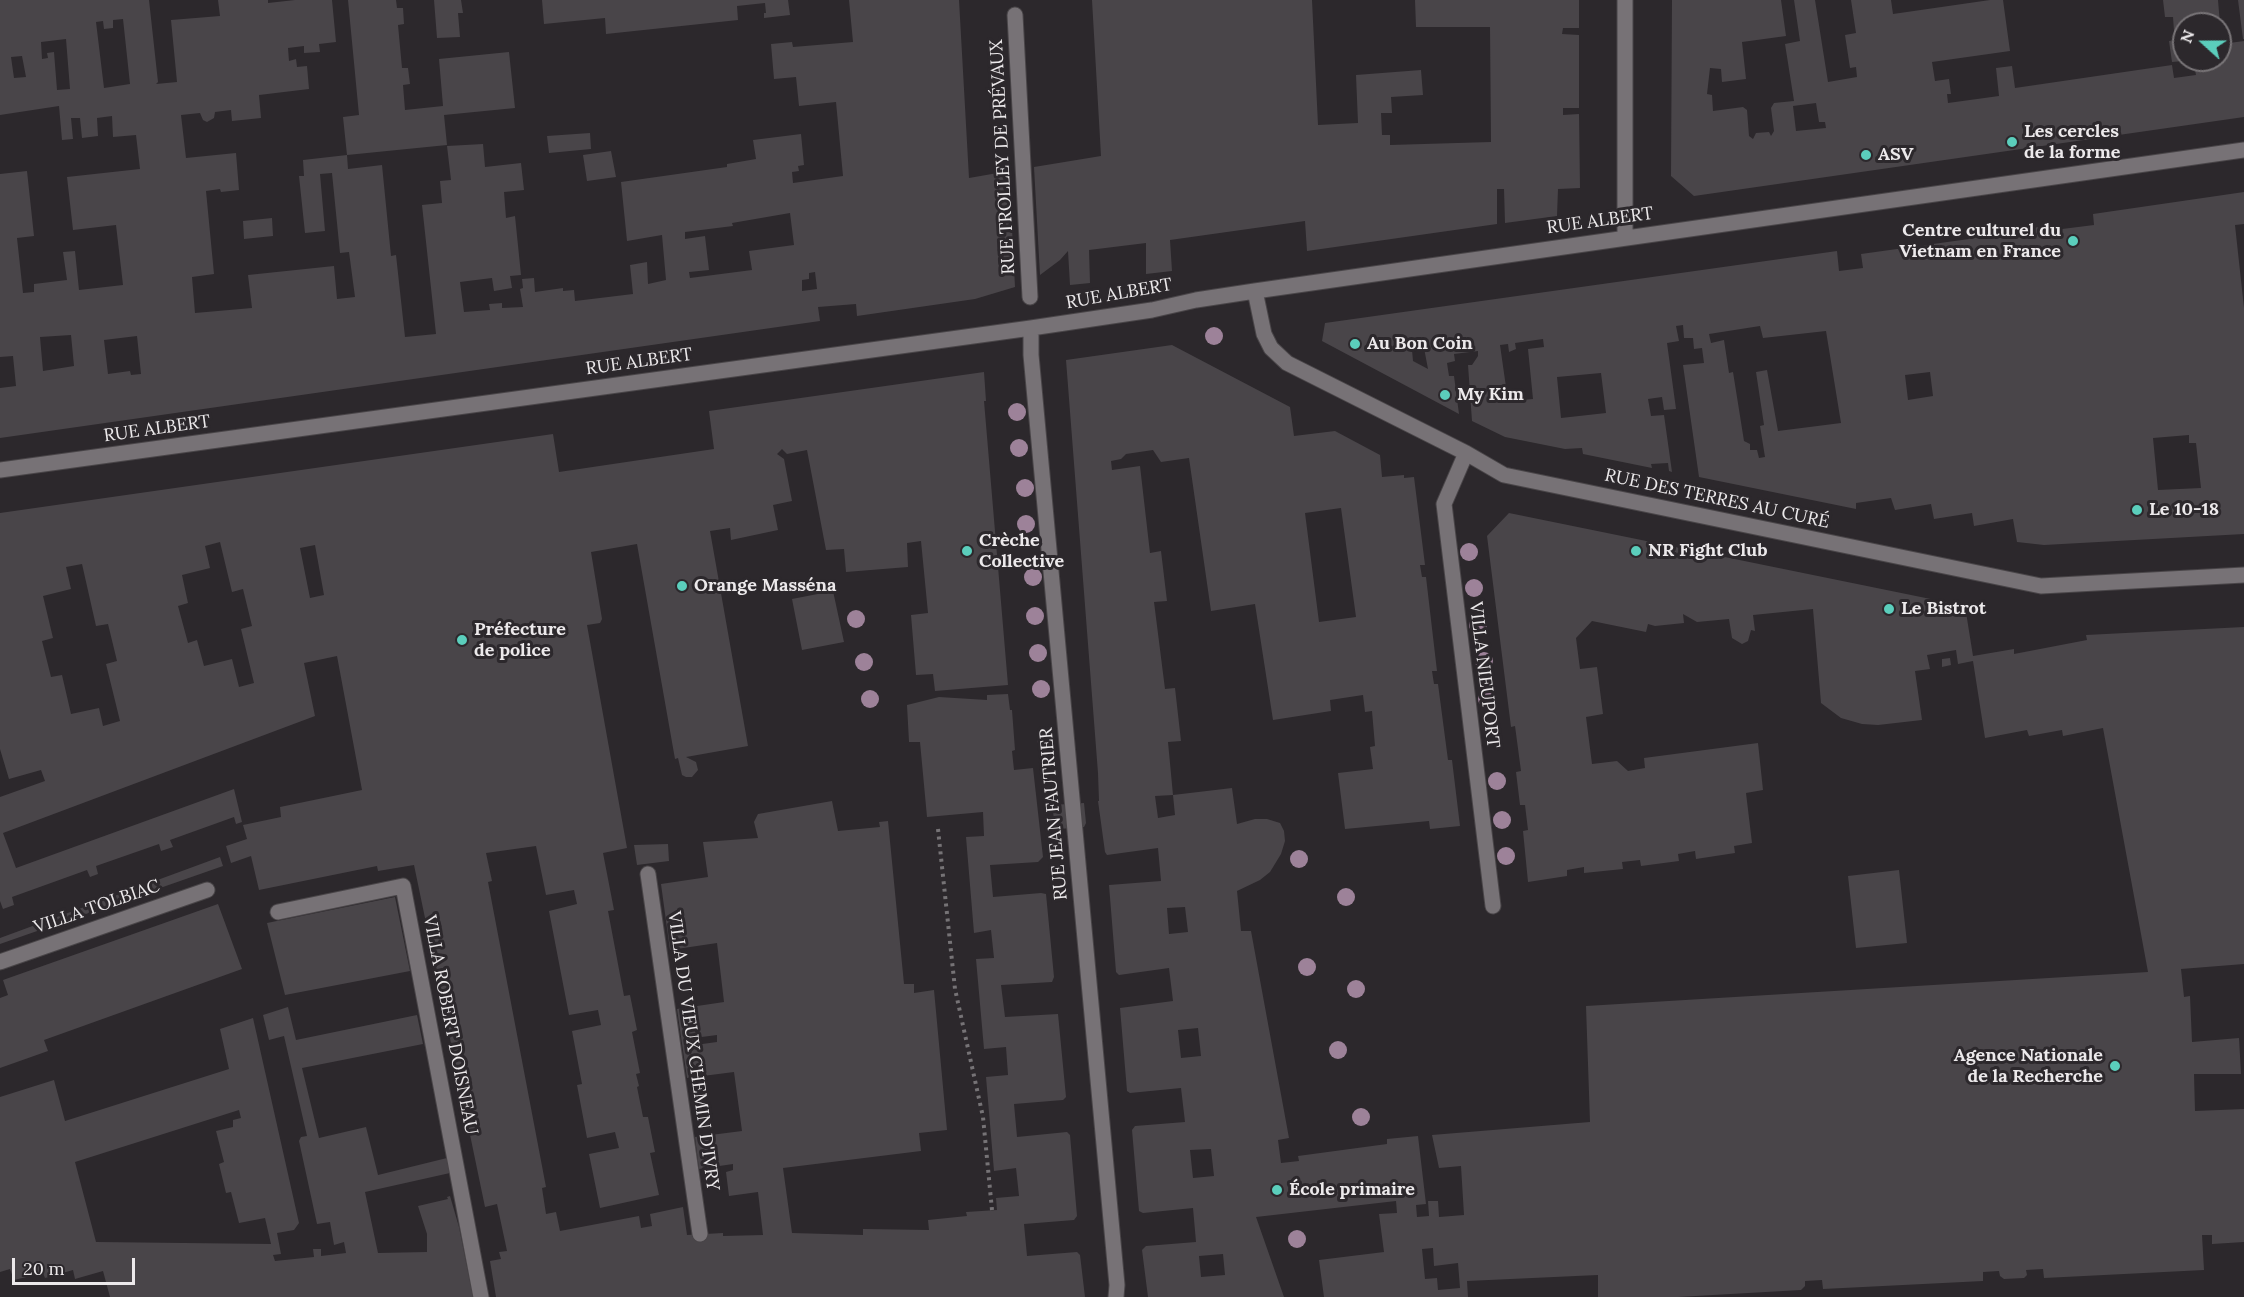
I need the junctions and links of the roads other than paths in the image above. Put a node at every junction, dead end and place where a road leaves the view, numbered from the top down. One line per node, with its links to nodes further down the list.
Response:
1 (1625, 0): 4 (street)
2 (1016, 15): 6 (street, RUE TROLLEY DE PRÉVAUX)
3 (2244, 150): 4 (street, RUE ALBERT)
4 (1625, 237): 5 (street, RUE ALBERT)
5 (1255, 291): 7 (street, RUE ALBERT); 8 (street, RUE DES TERRES AU CURÉ)
6 (1030, 297)
7 (1031, 328): 9 (street, RUE ALBERT); 18 (street, RUE JEAN FAUTRIER)
8 (1466, 453): 10 (street, RUE DES TERRES AU CURÉ); 13 (street, VILLA NIEUPORT)
9 (0, 471)
10 (2244, 575)
11 (648, 874): 16 (street, VILLA DU VIEUX CHEMIN D'IVRY)
12 (207, 890): 15 (street, VILLA TOLBIAC)
13 (1493, 906)
14 (278, 912): 17 (street, VILLA ROBERT DOISNEAU)
15 (0, 962)
16 (700, 1234)
17 (481, 1297)
18 (1116, 1297)

